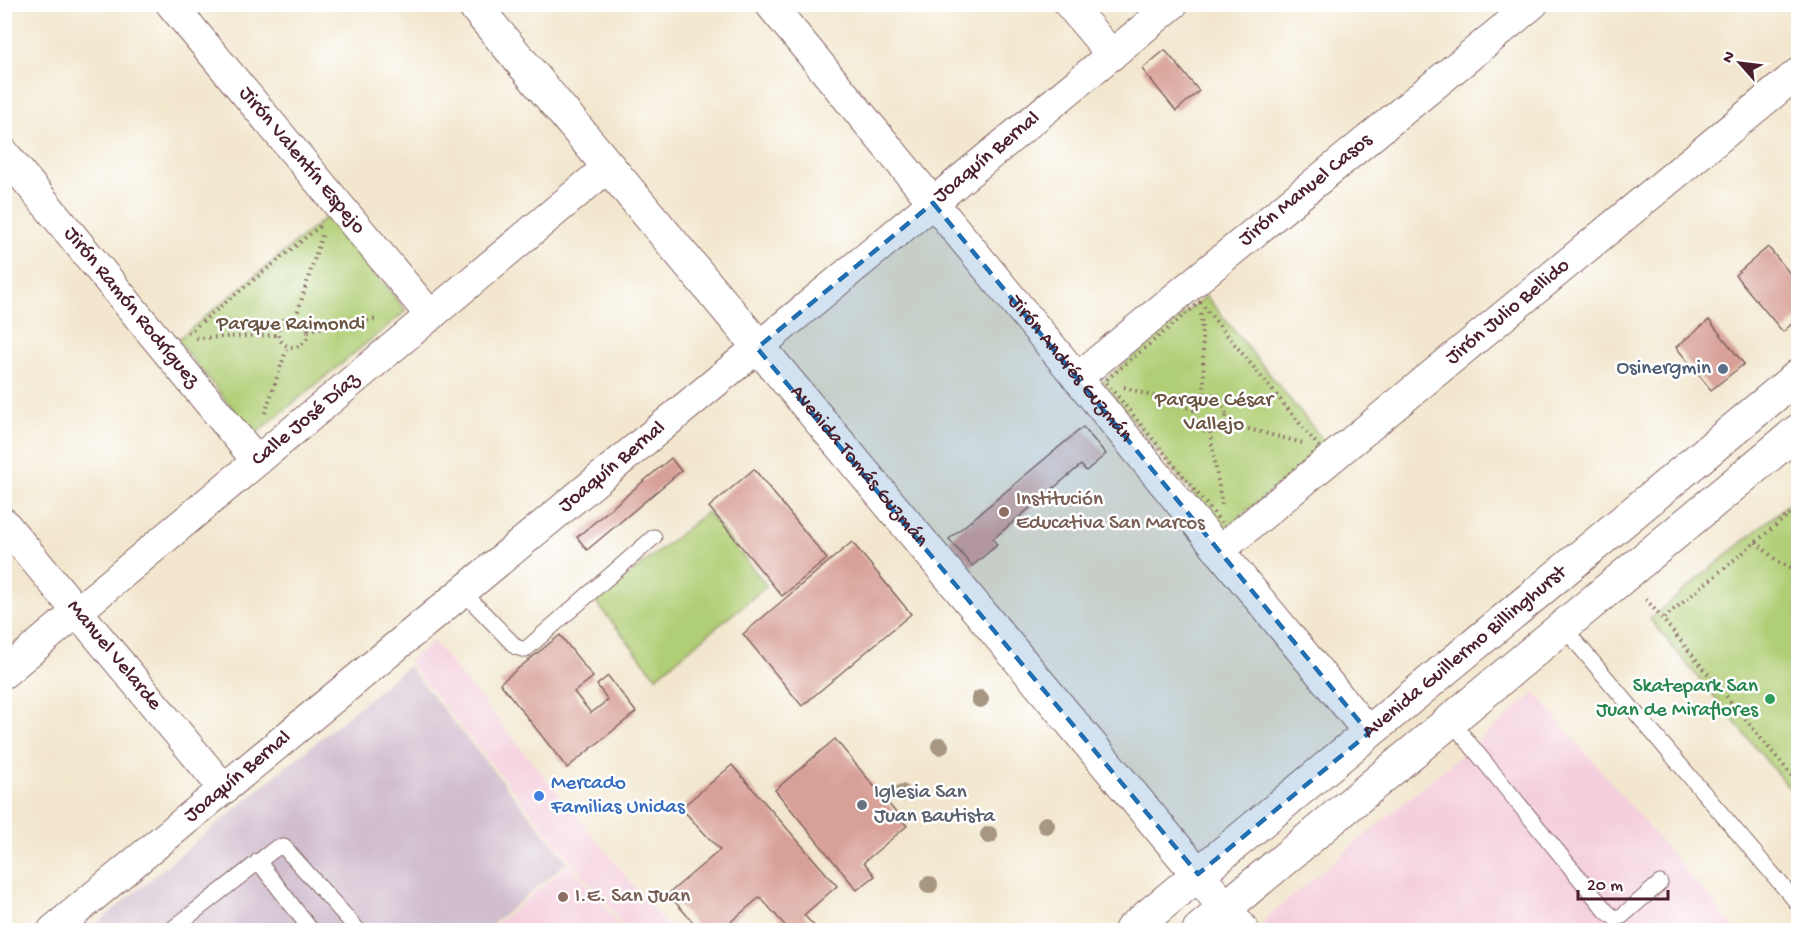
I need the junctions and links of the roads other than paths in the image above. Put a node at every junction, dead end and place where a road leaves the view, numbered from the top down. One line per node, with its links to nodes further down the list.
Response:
1 (171, 4): 12 (street, Jirón Valentín Espejo)
2 (473, 4): 10 (main road, Avenida Tomás Guzmán)
3 (770, 4): 11 (street, Jirón Andrés Guzmán)
4 (1069, 4): 7 (street)
5 (1173, 4): 7 (street, Joaquín Bernal)
6 (1533, 4): 15 (street, Jirón Manuel Casos)
7 (1112, 55): 11 (street, Joaquín Bernal)
8 (1798, 73): 20 (street, Jirón Julio Bellido)
9 (4, 153): 17 (street, Jirón Ramón Rodríguez)
10 (608, 167): 12 (street, Calle José Díaz); 13 (main road, Avenida Tomás Guzmán)
11 (933, 203): 13 (street, Joaquín Bernal); 15 (street, Jirón Andrés Guzmán)
12 (431, 316): 17 (street, Calle José Díaz)
13 (757, 348): 21 (street, Joaquín Bernal); 29 (main road, Avenida Tomás Guzmán)
14 (1798, 376): 26 (main road, Avenida Guillermo Billinghurst)
15 (1091, 380): 20 (street, Jirón Andrés Guzmán)
16 (1798, 431): 23 (main road, Avenida Guillermo Billinghurst)
17 (257, 461): 22 (street, Calle José Díaz)
18 (4, 523): 22 (street, Manuel Velarde)
19 (654, 537): 21 (lane)
20 (1222, 539): 26 (street, Jirón Andrés Guzmán)
21 (463, 592): 27 (street, Joaquín Bernal)
22 (78, 611): 24 (street, Calle José Díaz); 27 (street, Manuel Velarde)
23 (1563, 627): 25 (main road, Avenida Guillermo Billinghurst); 31 (lane)
24 (4, 673)
25 (1451, 720): 30 (lane); 32 (main road, Avenida Guillermo Billinghurst)
26 (1369, 733): 29 (main road, Avenida Guillermo Billinghurst)
27 (224, 789): 33 (street, Joaquín Bernal)
28 (258, 861): 34 (lane); 35 (lane); 36 (lane)
29 (1198, 874): 32 (main road, Avenida Tomás Guzmán); 37 (main road, Avenida Guillermo Billinghurst)
30 (1660, 884)
31 (1798, 904)
32 (1233, 920): 38 (main road, Avenida Guillermo Billinghurst)
33 (57, 929)
34 (171, 930)
35 (311, 930)
36 (358, 930)
37 (1131, 930)
38 (1199, 930)

